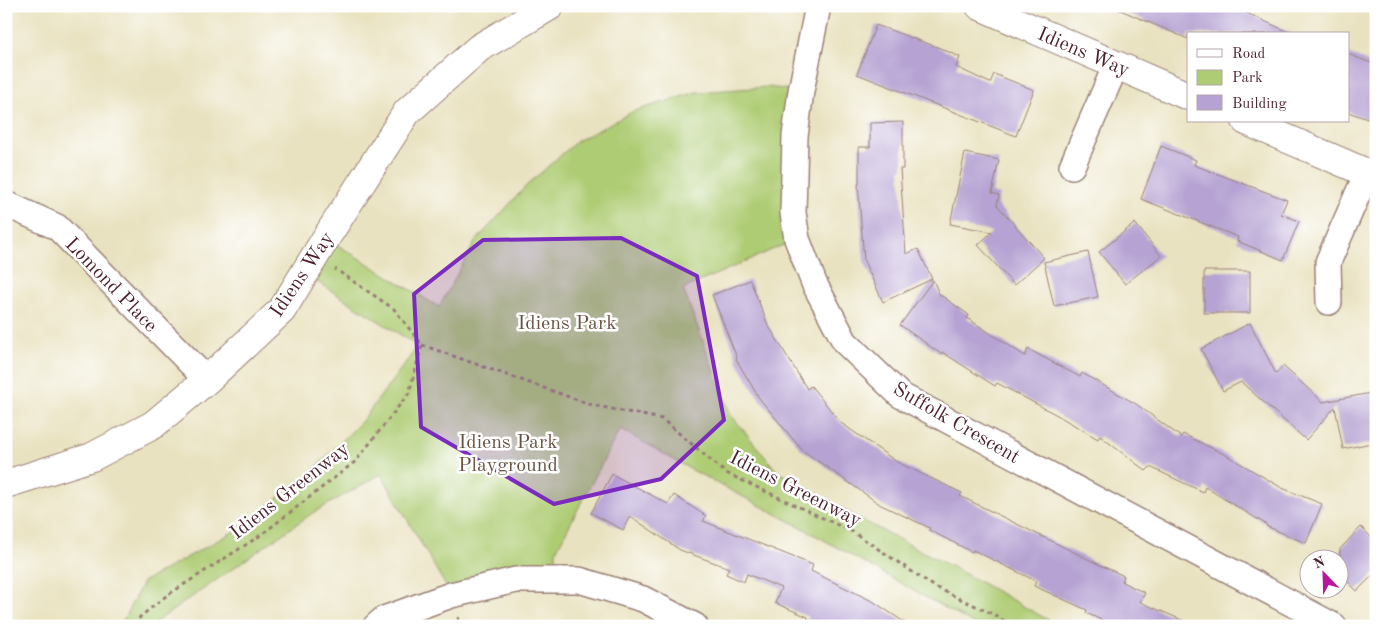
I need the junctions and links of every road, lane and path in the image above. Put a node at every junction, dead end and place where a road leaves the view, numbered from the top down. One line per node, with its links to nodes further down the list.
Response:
1 (550, 6): 10 (street, Idiens Way)
2 (818, 6): 19 (street, Suffolk Crescent)
3 (980, 6): 4 (street, Idiens Way)
4 (1116, 65): 5 (street, Idiens Way); 7 (street)
5 (1187, 96)
6 (1248, 122): 8 (street)
7 (1072, 166)
8 (1372, 174): 11 (street)
9 (6, 204): 13 (street, Lomond Place)
10 (315, 256): 12 (path); 13 (street, Idiens Way)
11 (1329, 302)
12 (422, 345): 15 (path, Idiens Greenway); 18 (path, Idiens Greenway)
13 (207, 380): 14 (street, Idiens Way)
14 (6, 484)
15 (135, 626)
16 (376, 626): 17 (street)
17 (695, 626)
18 (1012, 626)
19 (1334, 626)

